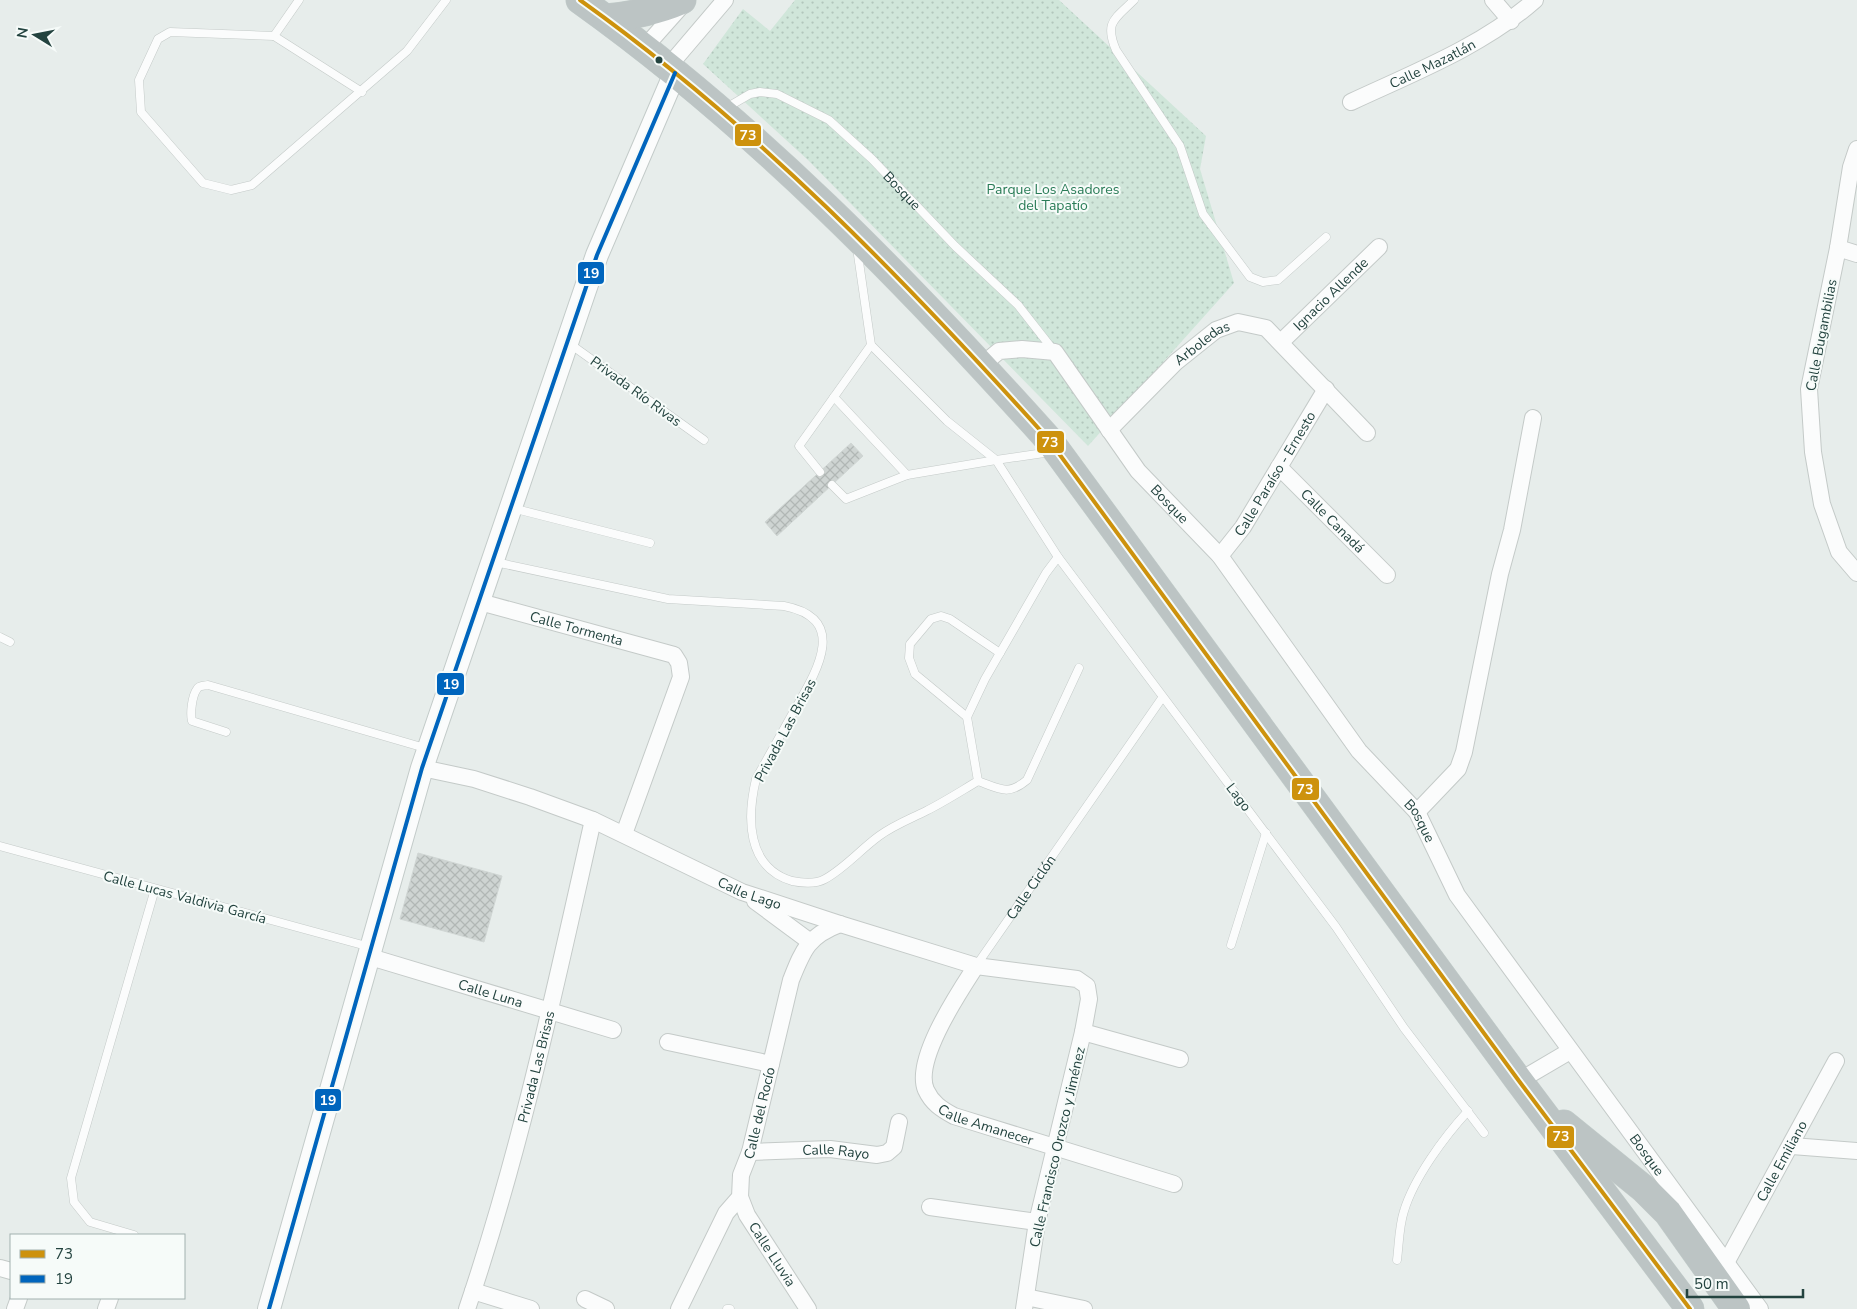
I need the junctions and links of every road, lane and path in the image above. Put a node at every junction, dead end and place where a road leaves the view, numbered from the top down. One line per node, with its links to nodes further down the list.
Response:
1 (299, 0): 12 (lane)
2 (446, 0): 15 (lane)
3 (580, 0): 10 (highway)
4 (682, 0): 10 (highway)
5 (686, 0): 13 (street)
6 (725, 0): 14 (street)
7 (1134, 0): 21 (lane)
8 (1493, 0): 11 (street)
9 (1535, 0): 11 (street, Calle Mazatlán)
10 (606, 18): 13 (highway)
11 (1511, 21): 16 (street, Calle Mazatlán)
12 (274, 36): 15 (lane); 15 (lane)
13 (644, 48): 14 (highway)
14 (672, 70): 17 (highway); 25 (street)
15 (362, 92)
16 (1351, 102)
17 (720, 112): 20 (highway); 28 (lane, Bosque)
18 (1857, 150): 19 (street, Calle Bugambilias)
19 (1854, 169): 23 (street, Calle Bugambilias)
20 (854, 232): 27 (lane); 29 (highway)
21 (1326, 237)
22 (1379, 247): 26 (street, Ignacio Allende)
23 (1838, 248): 24 (street); 47 (street, Calle Bugambilias)
24 (1857, 254)
25 (568, 342): 35 (lane, Privada Río Rivas); 42 (street)
26 (1281, 342): 30 (street, Arboledas); 33 (street, Arboledas)
27 (871, 345): 31 (lane); 37 (lane, Lago)
28 (1054, 352): 29 (street); 33 (street, Bosque)
29 (982, 365): 36 (highway)
30 (1326, 389): 34 (street, Arboledas); 38 (street, Calle Paraíso - Ernesto)
31 (834, 397): 39 (lane); 40 (lane)
32 (1533, 418): 59 (street)
33 (1109, 430): 44 (street, Bosque)
34 (1367, 433)
35 (704, 440)
36 (1057, 452): 37 (lane); 81 (highway)
37 (996, 460): 40 (lane); 45 (lane, Lago)
38 (1279, 467): 44 (street, Calle Paraíso - Ernesto); 48 (street, Calle Canadá)
39 (820, 472)
40 (907, 475): 41 (lane)
41 (832, 485)
42 (512, 508): 43 (lane); 46 (street)
43 (650, 543)
44 (1220, 556): 59 (street, Bosque)
45 (1058, 557): 52 (lane); 54 (lane, Lago)
46 (494, 562): 49 (street); 58 (lane, Privada Las Brisas)
47 (1857, 574)
48 (1388, 575)
49 (480, 602): 57 (street); 62 (street, Calle Tormenta)
50 (0, 637): 51 (lane)
51 (10, 642)
52 (1000, 652): 55 (lane); 55 (lane)
53 (1080, 668): 58 (lane)
54 (1162, 698): 61 (lane, Lago); 70 (lane, Calle Ciclón)
55 (967, 717): 58 (lane)
56 (226, 732): 57 (lane)
57 (425, 758): 60 (street, Calle Lago); 69 (street)
58 (978, 781)
59 (1417, 812): 76 (street, Bosque)
60 (593, 820): 62 (street, Calle Lago); 72 (street, Privada Las Brisas)
61 (1266, 833): 68 (lane); 82 (lane, Lago)
62 (624, 834): 65 (street, Calle Lago)
63 (0, 846): 64 (lane, Calle Lucas Valdivia García)
64 (155, 888): 69 (lane, Calle Lucas Valdivia García); 94 (lane)
65 (742, 892): 66 (street, Calle Lago); 67 (street)
66 (840, 924): 67 (street); 70 (street, Calle Lago)
67 (810, 941): 79 (street, Calle del Rocío)
68 (1231, 945)
69 (368, 951): 72 (street, Calle Luna); 101 (street)
70 (976, 966): 71 (street, Calle Lago); 80 (street, Calle Ciclón)
71 (1087, 986): 74 (street, Calle Francisco Orozco y Jiménez)
72 (550, 1012): 73 (street, Calle Luna); 97 (street, Privada Las Brisas)
73 (613, 1030)
74 (1083, 1032): 77 (street); 86 (street, Calle Francisco Orozco y Jiménez)
75 (668, 1042): 79 (street)
76 (1570, 1051): 81 (street); 92 (street, Bosque)
77 (1180, 1059)
78 (1836, 1061): 85 (street, Calle Emiliano)
79 (771, 1064): 88 (street, Calle del Rocío)
80 (925, 1088): 86 (street, Calle Amanecer)
81 (1526, 1089): 92 (highway); 108 (highway)
82 (1468, 1111): 84 (lane, Lago); 95 (lane)
83 (899, 1122): 88 (street, Calle Rayo)
84 (1484, 1133)
85 (1792, 1146): 87 (street); 96 (street, Calle Emiliano)
86 (1056, 1147): 89 (street, Calle Amanecer); 93 (street, Calle Francisco Orozco y Jiménez)
87 (1857, 1151)
88 (750, 1152): 90 (street, Calle del Rocío)
89 (1174, 1184)
90 (740, 1197): 105 (street); 106 (street, Calle Lluvia)
91 (930, 1207): 93 (street)
92 (1674, 1207): 96 (street, Bosque); 99 (highway)
93 (1036, 1222): 100 (street, Calle Francisco Orozco y Jiménez)
94 (131, 1234)
95 (1397, 1260)
96 (1727, 1261): 99 (street, Bosque)
97 (473, 1291): 102 (street, Privada Las Brisas); 103 (street)
98 (585, 1299): 104 (street)
99 (1740, 1301): 109 (street, Bosque)
100 (1025, 1303): 107 (street)
101 (269, 1309)
102 (467, 1309)
103 (531, 1309)
104 (606, 1309)
105 (679, 1309)
106 (808, 1309)
107 (1084, 1309)
108 (1690, 1309)
109 (1760, 1309)

